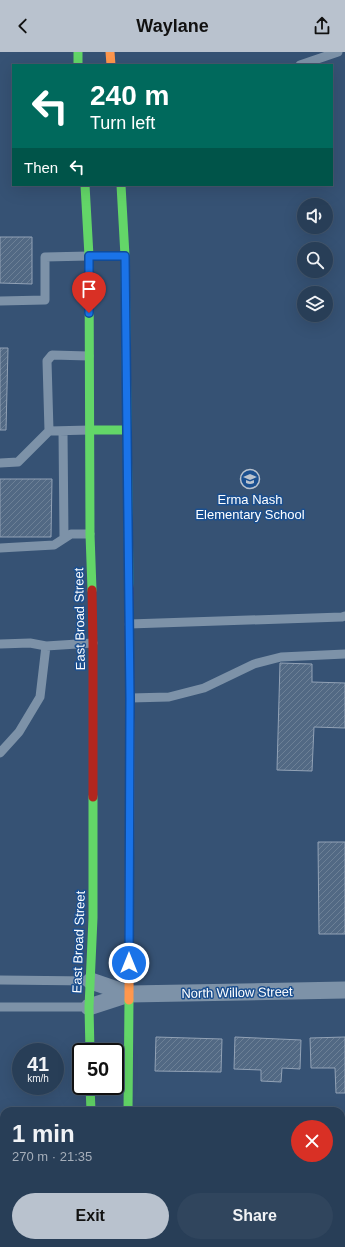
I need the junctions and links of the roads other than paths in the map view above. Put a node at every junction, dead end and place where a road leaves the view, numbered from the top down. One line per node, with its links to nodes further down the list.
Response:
1 (78, 52): 4 (main road)
2 (110, 52): 5 (main road)
3 (338, 52): 6 (lane)
4 (78, 64)
5 (110, 64)
6 (303, 64)
7 (85, 186): 9 (main road, East Broad Street)
8 (122, 186): 10 (main road)
9 (89, 256): 10 (main road); 11 (lane); 12 (main road, East Broad Street)
10 (125, 256): 15 (main road)
11 (0, 301)
12 (89, 356): 13 (lane); 14 (main road, East Broad Street)
13 (49, 430): 16 (lane); 17 (lane)
14 (90, 430): 15 (main road); 16 (lane); 18 (main road, East Broad Street)
15 (127, 430): 22 (main road)
16 (63, 431): 19 (lane)
17 (0, 462)
18 (90, 534): 19 (lane); 23 (main road, East Broad Street)
19 (64, 538): 20 (lane)
20 (0, 548)
21 (345, 616): 22 (lane)
22 (129, 624): 27 (main road)
23 (93, 643): 25 (lane); 30 (main road, East Broad Street)
24 (0, 644): 25 (lane)
25 (46, 646): 28 (lane)
26 (345, 654): 27 (lane)
27 (130, 698): 32 (main road)
28 (0, 753)
29 (0, 980): 30 (lane)
30 (91, 981): 32 (street, North Willow Street); 34 (main road, East Broad Street)
31 (345, 990): 32 (street, North Willow Street)
32 (129, 994): 34 (street, North Willow Street); 38 (main road)
33 (0, 1007): 34 (lane)
34 (89, 1008): 35 (main road, East Broad Street)
35 (90, 1043)
36 (90, 1095): 37 (main road)
37 (91, 1107)
38 (128, 1107)

